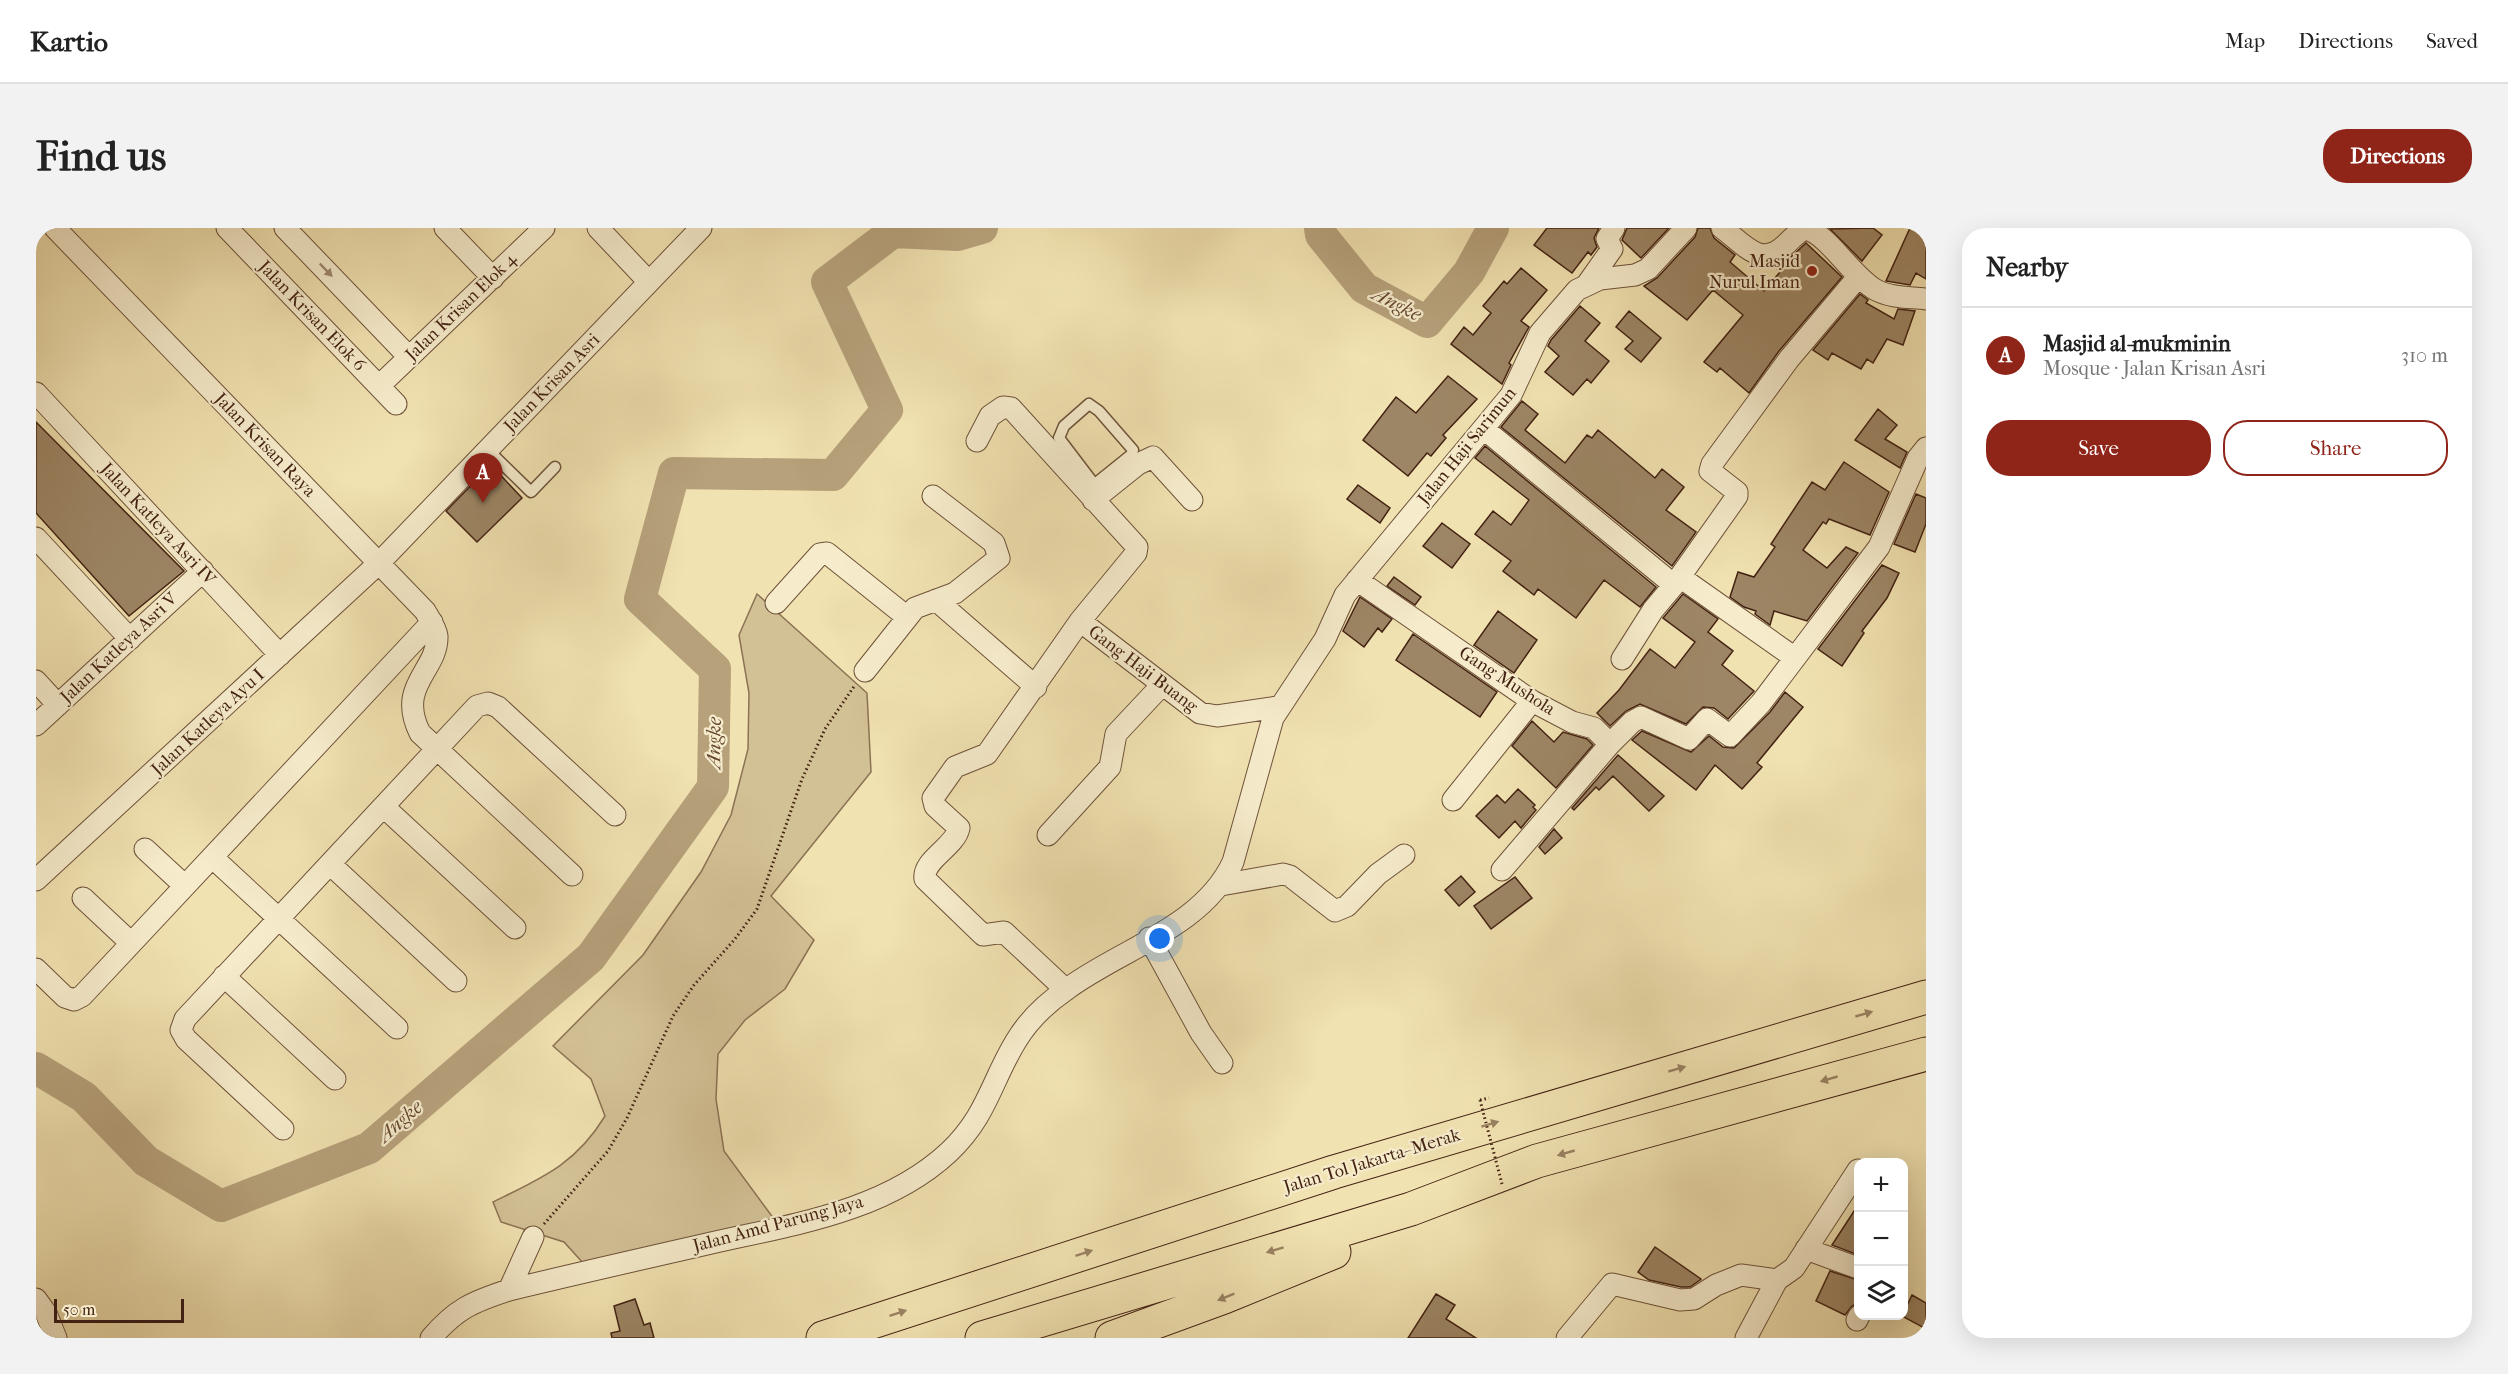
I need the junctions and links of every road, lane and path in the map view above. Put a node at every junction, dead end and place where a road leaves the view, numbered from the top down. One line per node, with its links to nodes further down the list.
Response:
1 (55, 228): 30 (street, Jalan Krisan Raya)
2 (227, 228): 18 (street, Jalan Krisan Elok 6)
3 (285, 228): 17 (street, one-way to 17)
4 (445, 228): 13 (street)
5 (543, 228): 13 (street, Jalan Krisan Elok 4)
6 (598, 228): 14 (street)
7 (701, 228): 14 (street, Jalan Krisan Asri)
8 (1614, 228): 15 (street, Jalan Haji Sarimun)
9 (1686, 228): 15 (street)
10 (1722, 228): 11 (street)
11 (1813, 230): 12 (street)
12 (1858, 277): 16 (street); 33 (street)
13 (493, 278): 17 (street, Jalan Krisan Elok 4)
14 (649, 282): 24 (street, Jalan Krisan Asri)
15 (1587, 283): 21 (street, Jalan Haji Sarimun)
16 (1926, 299)
17 (409, 357): 18 (street, Jalan Krisan Elok 4)
18 (379, 386): 20 (street, Jalan Krisan Elok 6)
19 (36, 393): 31 (street, Jalan Katleya Asri IV)
20 (396, 404)
21 (1484, 429): 32 (street, Jalan Haji Sarimun); 33 (street)
22 (977, 441): 26 (street)
23 (1926, 448): 41 (street)
24 (488, 450): 25 (lane); 30 (street, Jalan Krisan Asri)
25 (555, 467)
26 (1091, 492): 26 (lane); 28 (street); 37 (street)
27 (933, 496): 34 (street)
28 (1192, 500)
29 (36, 538): 39 (street)
30 (379, 563): 38 (street, Jalan Krisan Raya); 40 (street, Jalan Katleya Ayu I)
31 (203, 571): 39 (street, Jalan Katleya Asri V); 40 (street, Jalan Katleya Asri IV)
32 (1357, 580): 47 (street, Gang Mushola); 49 (street, Jalan Haji Sarimun)
33 (1677, 581): 41 (street); 42 (street)
34 (936, 600): 36 (street); 46 (street)
35 (776, 603): 36 (street)
36 (907, 618): 43 (street)
37 (1080, 621): 45 (street, Gang Haji Buang); 46 (street)
38 (432, 622): 52 (street); 59 (street)
39 (130, 639): 48 (street, Jalan Katleya Asri V)
40 (280, 655): 63 (street, Jalan Katleya Ayu I)
41 (1795, 658): 51 (street)
42 (1622, 659)
43 (865, 671): 85 (path)
44 (36, 681): 48 (street)
45 (1161, 686): 49 (street, Gang Haji Buang); 56 (street)
46 (1036, 687): 74 (street)
47 (1532, 701): 51 (street, Gang Mushola); 53 (street)
48 (58, 705): 50 (street, Jalan Katleya Asri V)
49 (1278, 707): 64 (street, Jalan Amd Parung Jaya)
50 (36, 725)
51 (1610, 744): 61 (street)
52 (438, 749): 54 (street); 55 (street); 62 (street)
53 (1453, 800)
54 (384, 807): 60 (street); 68 (street)
55 (615, 815)
56 (1048, 835)
57 (145, 849): 65 (street)
58 (1404, 855): 64 (street)
59 (212, 856): 65 (street); 67 (street)
60 (330, 864): 67 (street); 73 (street)
61 (1502, 870)
62 (572, 875)
63 (36, 880)
64 (1221, 885): 69 (street, Jalan Amd Parung Jaya)
65 (185, 886): 70 (street)
66 (83, 898): 70 (street)
67 (279, 918): 72 (street); 76 (street)
68 (515, 928)
69 (1149, 938): 74 (street, Jalan Amd Parung Jaya); 78 (street)
70 (131, 943): 71 (street)
71 (36, 969)
72 (225, 976): 79 (street); 81 (street)
73 (456, 981)
74 (1066, 990): 89 (street, Jalan Amd Parung Jaya)
75 (1926, 997): 93 (highway, Jalan Tol Jakarta–Merak, one-way to 75)
76 (397, 1028)
77 (1926, 1054): 84 (highway, one-way to 84)
78 (1222, 1063)
79 (335, 1079)
80 (1480, 1100): 83 (path, bridge)
81 (283, 1129)
82 (1854, 1178): 86 (street)
83 (1502, 1184)
84 (1412, 1209): 94 (highway, one-way to 94); 95 (highway, one-way to 95)
85 (533, 1237): 89 (street)
86 (1806, 1250): 87 (street); 88 (street)
87 (1854, 1267)
88 (1777, 1280): 96 (street); 97 (street)
89 (509, 1290): 92 (street, Jalan Amd Parung Jaya)
90 (39, 1309): 91 (street)
91 (56, 1338)
92 (431, 1338)
93 (823, 1338)
94 (982, 1338)
95 (1112, 1338)
96 (1567, 1338)
97 (1746, 1338)

